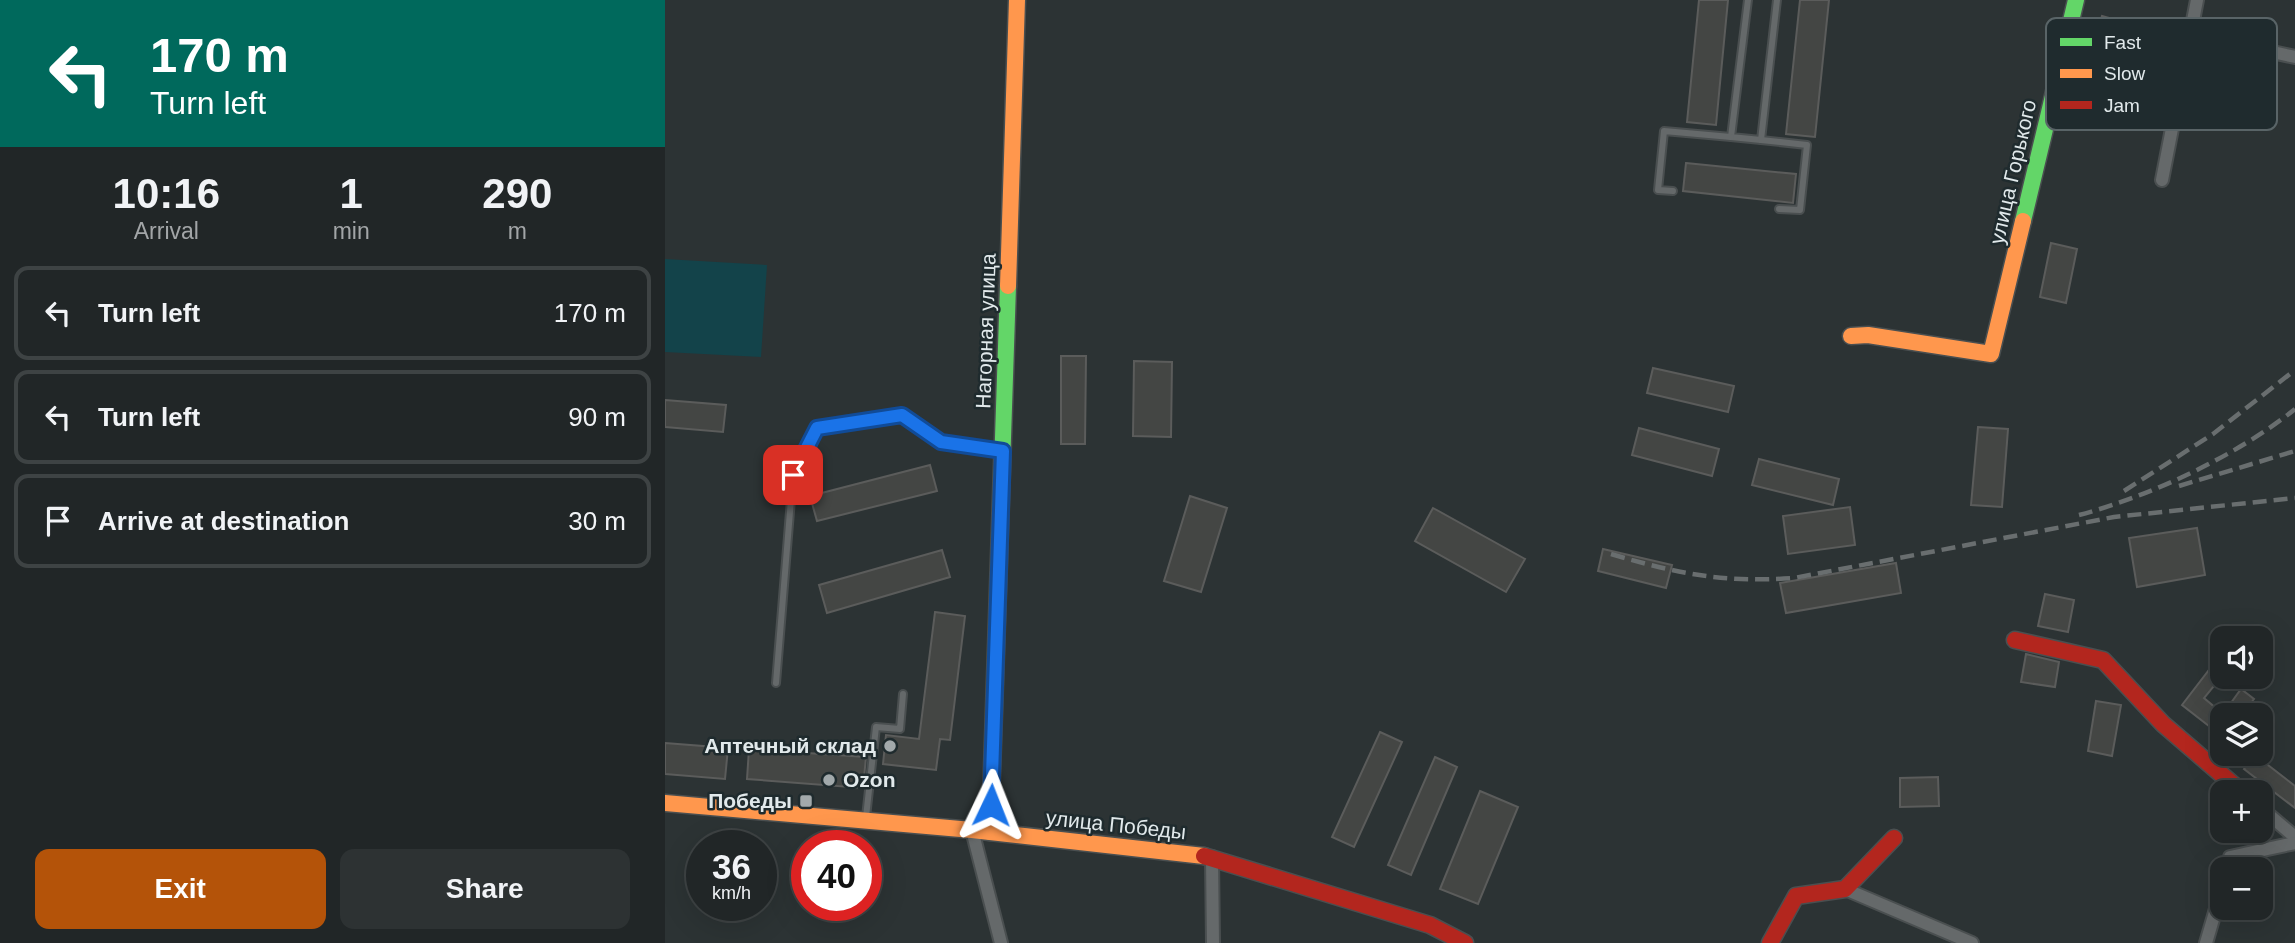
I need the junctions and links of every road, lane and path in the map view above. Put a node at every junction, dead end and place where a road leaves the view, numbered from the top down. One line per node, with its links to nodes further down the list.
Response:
1 (1017, 0): 18 (street, Нагорная улица)
2 (1748, 0): 12 (lane)
3 (1777, 0): 13 (lane)
4 (2075, 0): 6 (street, улица Горького)
5 (2197, 0): 7 (street)
6 (2071, 18)
7 (2193, 18)
8 (2277, 53): 9 (street)
9 (2295, 57)
10 (2046, 122): 17 (street, улица Горького)
11 (2172, 130): 14 (street)
12 (1731, 137): 13 (lane); 15 (lane)
13 (1761, 140): 16 (lane)
14 (2162, 180)
15 (1672, 191)
16 (1779, 209)
17 (1851, 336)
18 (1003, 451): 20 (lane); 27 (street, Нагорная улица)
19 (2015, 640): 22 (street)
20 (776, 683)
21 (903, 694): 25 (lane)
22 (2228, 780)
23 (665, 803): 25 (street, улица Победы)
24 (2273, 819): 29 (street)
25 (865, 823): 26 (street, улица Победы)
26 (972, 830): 27 (street, улица Победы); 35 (street)
27 (990, 832): 31 (street, улица Победы)
28 (1894, 838): 33 (street)
29 (2295, 838)
30 (2295, 843): 32 (street)
31 (1212, 857): 36 (street); 37 (street, улица Победы)
32 (2230, 857)
33 (1845, 889): 38 (street); 39 (street)
34 (2213, 920): 40 (street)
35 (1001, 943)
36 (1213, 943)
37 (1465, 943)
38 (1770, 943)
39 (1972, 943)
40 (2206, 943)

